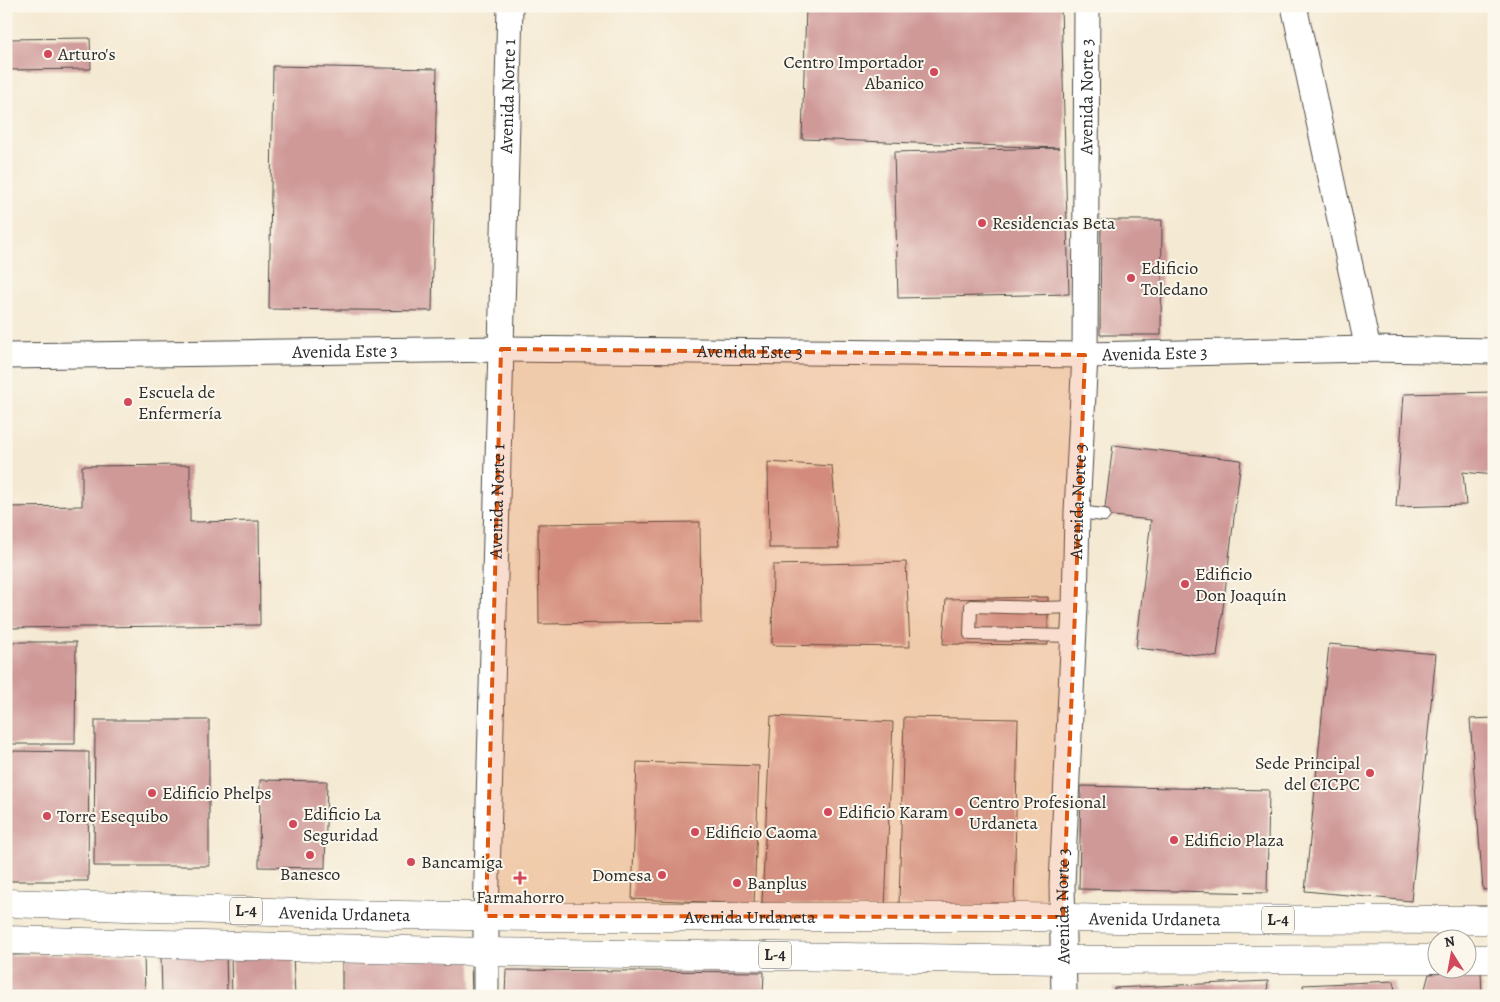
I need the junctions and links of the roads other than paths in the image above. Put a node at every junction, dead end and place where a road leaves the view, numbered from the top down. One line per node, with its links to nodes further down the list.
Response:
1 (510, 6): 4 (street, Avenida Norte 1)
2 (1088, 6): 7 (street, Avenida Norte 3)
3 (1294, 6): 5 (street)
4 (501, 349): 7 (street, Avenida Este 3); 8 (street, Avenida Este 3); 14 (street, Avenida Norte 1)
5 (1368, 349): 6 (street, Avenida Este 3); 7 (street, Avenida Este 3)
6 (1494, 351)
7 (1086, 355): 9 (street, Avenida Norte 3)
8 (6, 356)
9 (1077, 512): 10 (lane); 11 (street, Avenida Norte 3)
10 (1104, 515)
11 (1075, 607): 12 (street, Avenida Norte 3); 12 (lane)
12 (1074, 636): 15 (street, Avenida Norte 3)
13 (6, 904): 14 (main road, Avenida Urdaneta / L-4)
14 (486, 916): 15 (main road, Avenida Urdaneta / L-4); 18 (street, Avenida Norte 1)
15 (1063, 917): 16 (main road, Avenida Urdaneta / L-4); 22 (street, Avenida Norte 3)
16 (1494, 920)
17 (6, 940): 18 (main road, Avenida Urdaneta / L-4)
18 (486, 952): 22 (main road, Avenida Urdaneta / L-4); 23 (street, Avenida Norte 1)
19 (1428, 959): 22 (main road, Avenida Urdaneta / L-4)
20 (1478, 959): 21 (main road)
21 (1494, 959)
22 (1063, 960): 24 (street, Avenida Norte 3)
23 (486, 996)
24 (1064, 996)

